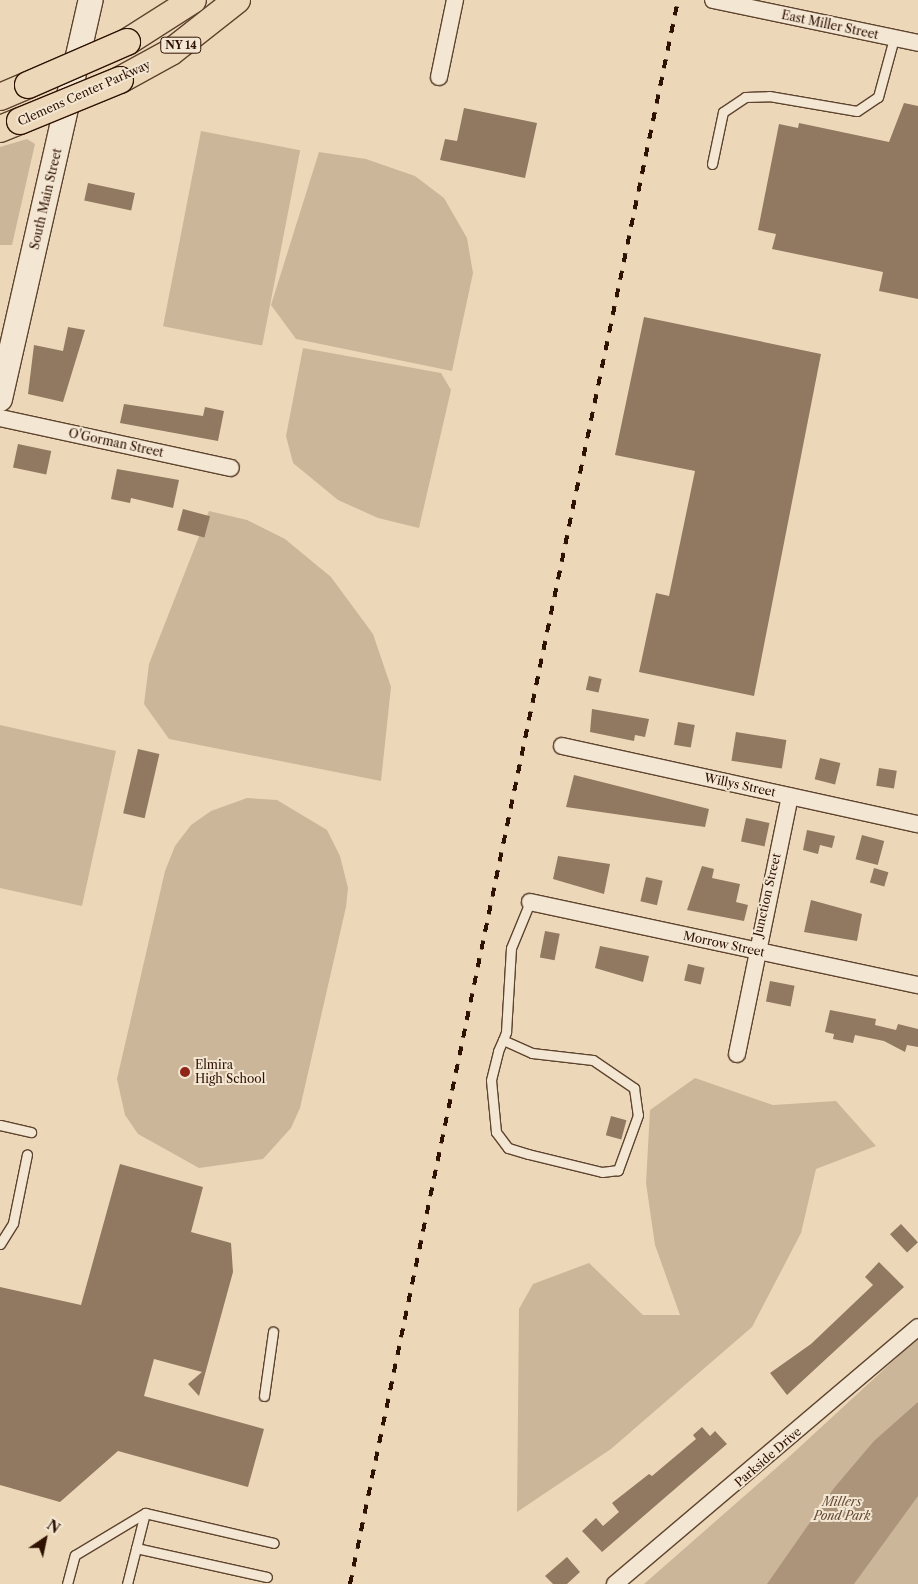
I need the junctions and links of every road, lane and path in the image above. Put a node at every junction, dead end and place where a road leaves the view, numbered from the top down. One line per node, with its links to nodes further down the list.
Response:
1 (91, 0): 12 (street, South Main Street)
2 (192, 0): 9 (main road, NY 14, bridge)
3 (237, 0): 10 (main road, Clemens Center Parkway / NY 14, bridge)
4 (455, 0): 8 (street)
5 (713, 0): 6 (street, East Miller Street)
6 (894, 38): 7 (street, East Miller Street); 11 (lane)
7 (918, 43)
8 (438, 77)
9 (0, 97)
10 (10, 125)
11 (712, 164)
12 (0, 399)
13 (0, 418): 14 (street, O'Gorman Street)
14 (231, 468)
15 (562, 746): 16 (street, Willys Street)
16 (790, 796): 17 (street, Willys Street); 19 (street, Junction Street)
17 (918, 824)
18 (530, 902): 19 (street, Morrow Street); 21 (lane)
19 (754, 950): 20 (street, Morrow Street); 22 (street, Junction Street)
20 (918, 986)
21 (503, 1040): 21 (lane)
22 (737, 1054)
23 (0, 1125): 24 (lane)
24 (31, 1132)
25 (27, 1154): 26 (lane)
26 (0, 1244)
27 (918, 1327): 36 (street, Parkside Drive)
28 (273, 1332): 29 (lane)
29 (264, 1396)
30 (145, 1514): 31 (lane); 32 (lane); 34 (lane)
31 (274, 1543)
32 (136, 1548): 33 (lane); 35 (lane)
33 (267, 1578)
34 (67, 1584)
35 (127, 1584)
36 (615, 1584)

